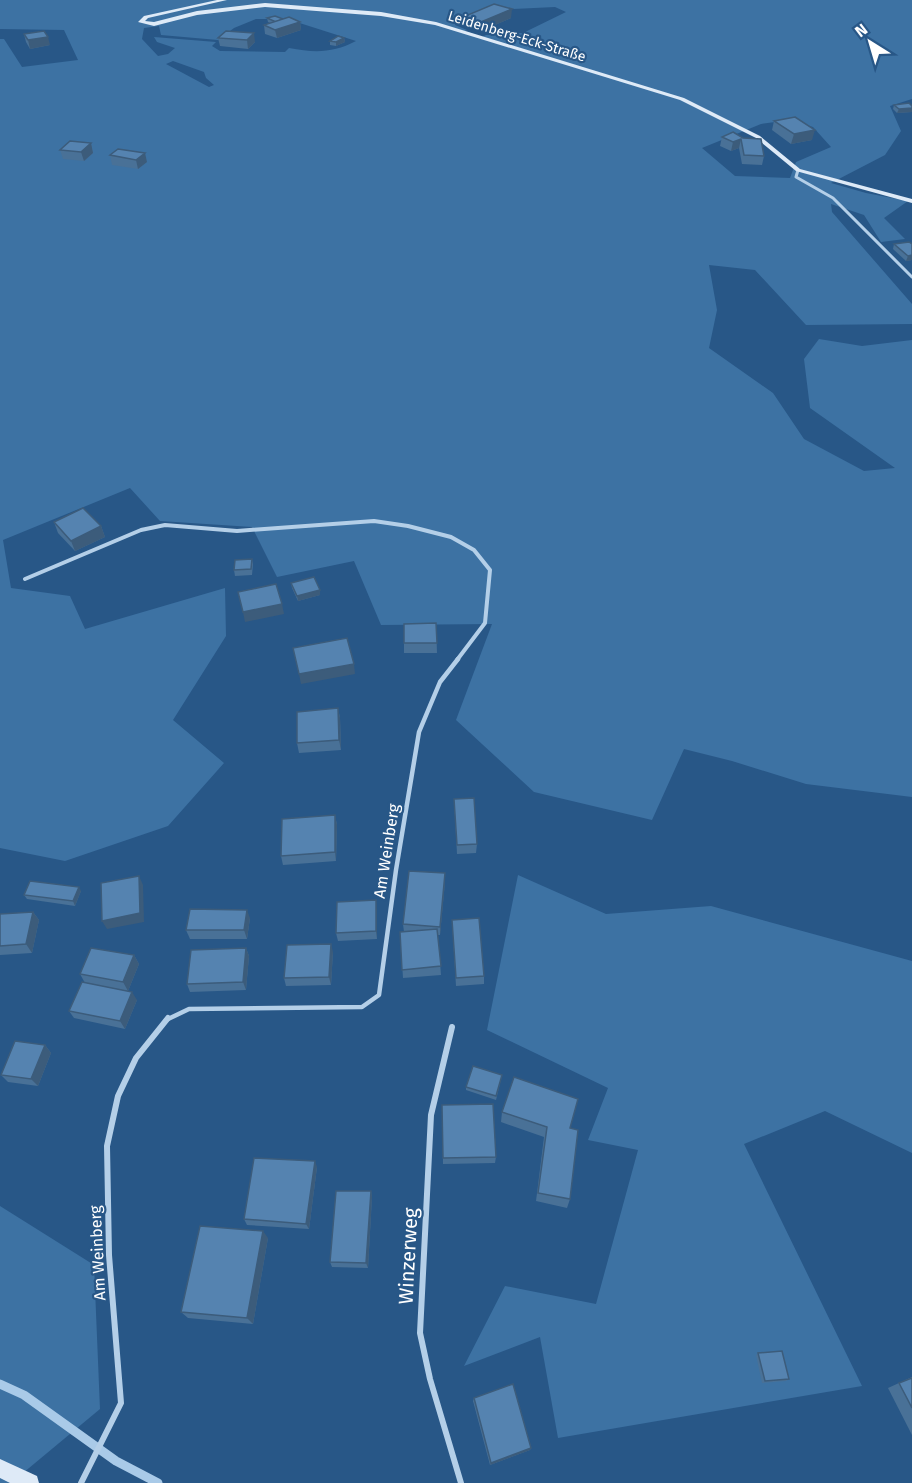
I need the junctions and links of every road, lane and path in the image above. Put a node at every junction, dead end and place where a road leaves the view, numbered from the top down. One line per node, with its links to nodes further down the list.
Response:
1 (224, 0): 2 (street, Leidenberg-Eck-Straße)
2 (798, 170): 3 (street, Leidenberg-Eck-Straße); 4 (lane)
3 (912, 201)
4 (912, 277)
5 (25, 579): 9 (lane, Am Weinberg)
6 (452, 1027): 10 (lane, Winzerweg)
7 (0, 1468): 8 (street)
8 (30, 1483)
9 (81, 1483)
10 (461, 1483)

